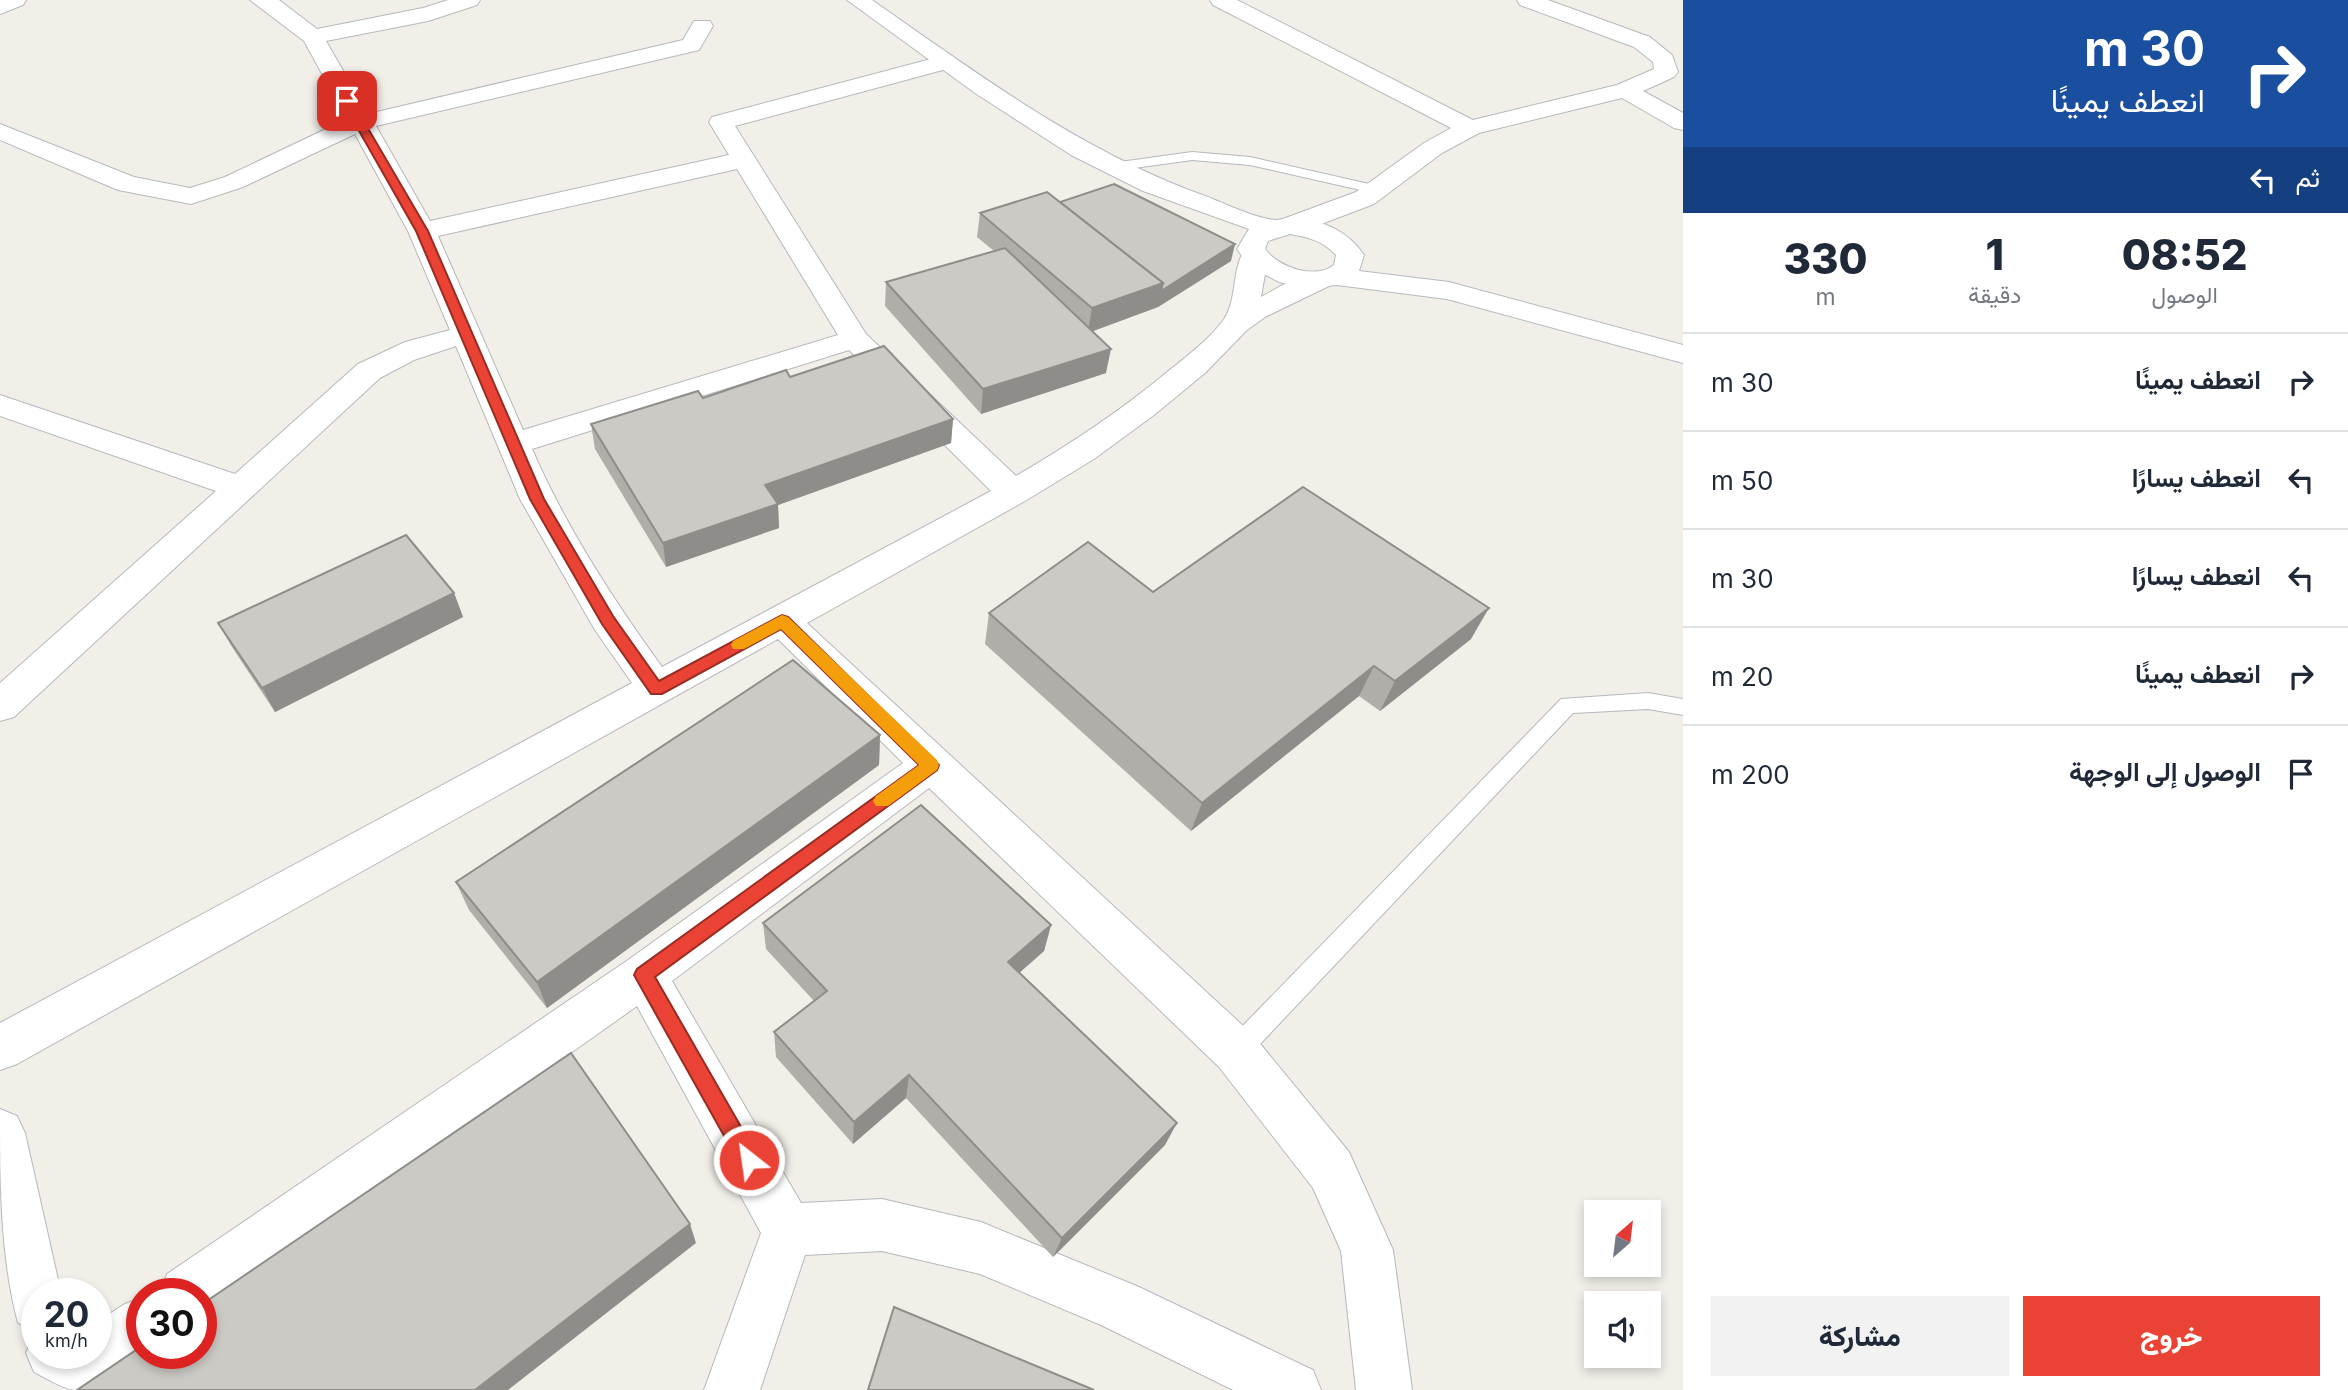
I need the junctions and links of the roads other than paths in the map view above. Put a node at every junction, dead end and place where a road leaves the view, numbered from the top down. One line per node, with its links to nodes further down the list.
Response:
1 (15, 0): 7 (street)
2 (261, 0): 9 (street)
3 (469, 0): 9 (street)
4 (858, 0): 10 (street)
5 (1221, 0): 14 (street)
6 (1528, 0): 11 (street)
7 (0, 8)
8 (702, 26): 12 (street)
9 (313, 37): 12 (street)
10 (946, 62): 16 (street); 17 (street)
11 (1625, 90): 13 (street); 14 (street)
12 (359, 122): 15 (street); 21 (street)
13 (1683, 123)
14 (1470, 128): 18 (street)
15 (0, 131)
16 (743, 160): 21 (street); 28 (street)
17 (1113, 167): 18 (lane); 19 (street)
18 (1371, 194): 20 (street); 22 (street)
19 (1208, 208): 20 (street); 23 (street)
20 (1282, 227): 22 (street); 23 (street)
21 (422, 231): 27 (street)
22 (1342, 244): 24 (street); 25 (street)
23 (1253, 253): 24 (street); 26 (street)
24 (1328, 278): 25 (street); 26 (street)
25 (1450, 291): 29 (street)
26 (1237, 324): 33 (street)
27 (465, 335): 31 (street); 32 (street)
28 (855, 339): 31 (street); 33 (street)
29 (1683, 354)
30 (0, 405): 32 (street)
31 (512, 443): 35 (street)
32 (240, 487): 36 (street)
33 (1013, 493): 34 (street)
34 (782, 621): 35 (street); 38 (street)
35 (657, 689): 40 (street)
36 (0, 706)
37 (1683, 707): 41 (lane)
38 (931, 765): 39 (street); 41 (street)
39 (644, 975): 43 (street); 45 (street)
40 (0, 1048)
41 (1236, 1052): 48 (street)
42 (0, 1133): 44 (street)
43 (788, 1230): 46 (street); 47 (street)
44 (31, 1278)
45 (208, 1278)
46 (732, 1390)
47 (1293, 1390)
48 (1384, 1390)

